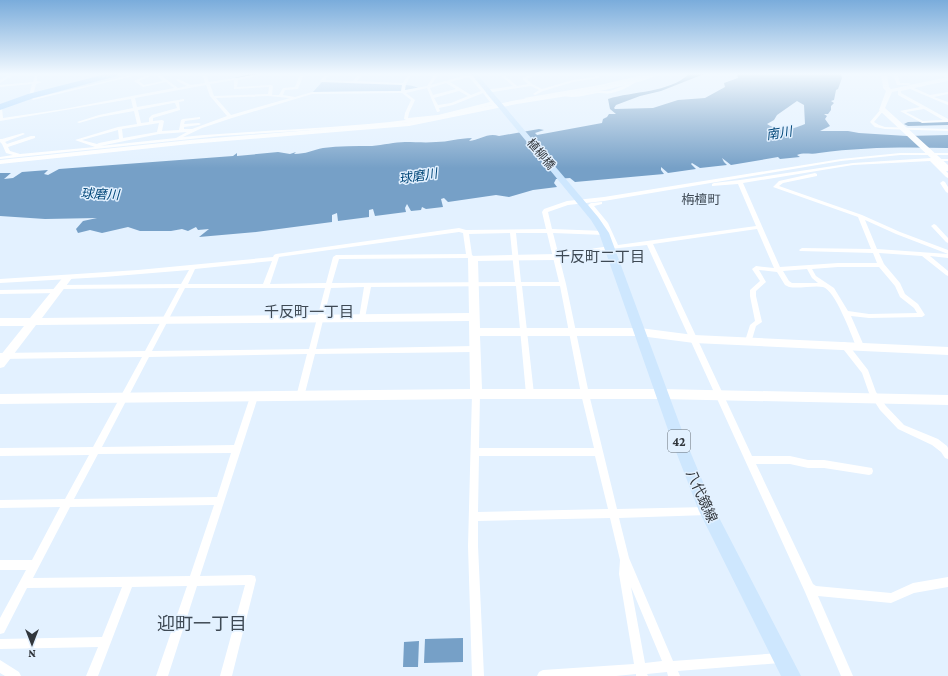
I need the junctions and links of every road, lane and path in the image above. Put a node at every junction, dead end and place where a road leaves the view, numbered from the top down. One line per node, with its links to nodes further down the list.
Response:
1 (498, 105): 65 (main road, 植柳橋 / 42)
2 (79, 106): 22 (street)
3 (151, 106): 15 (street)
4 (178, 106): 26 (street)
5 (220, 106): 20 (street)
6 (269, 106): 20 (street)
7 (410, 106): 23 (street)
8 (444, 106): 13 (street)
9 (495, 106): 19 (street)
10 (496, 106): 18 (street)
11 (883, 106): 17 (street)
12 (920, 106): 16 (street)
13 (436, 107): 19 (street)
14 (0, 108): 22 (street)
15 (135, 108): 25 (street); 28 (street)
16 (924, 108): 24 (street); 24 (street)
17 (882, 110): 32 (street); 32 (street)
18 (461, 114): 19 (street); 40 (street)
19 (441, 116): 23 (street)
20 (230, 117): 31 (street)
21 (198, 118): 30 (street)
22 (0, 119)
23 (419, 120): 37 (street)
24 (947, 121)
25 (79, 122)
26 (151, 123): 28 (street); 34 (street)
27 (199, 124): 30 (street)
28 (139, 125): 29 (street)
29 (120, 128): 38 (street); 42 (street)
30 (181, 128): 31 (street); 34 (street)
31 (195, 130): 39 (street)
32 (907, 130): 33 (street); 47 (street)
33 (948, 130)
34 (159, 133): 38 (street)
35 (23, 134): 41 (street)
36 (33, 137): 41 (street)
37 (186, 139): 39 (street); 40 (street)
38 (122, 140): 42 (street)
39 (172, 140): 43 (street); 44 (street)
40 (216, 140): 44 (street)
41 (2, 145): 45 (street)
42 (98, 146): 43 (street)
43 (117, 146): 44 (street); 45 (street)
44 (145, 146): 46 (street)
45 (37, 155): 46 (street); 48 (street)
46 (57, 156): 50 (street)
47 (932, 156): 49 (street); 52 (street); 54 (street); 55 (street); 57 (street)
48 (0, 158)
49 (947, 159)
50 (0, 162)
51 (919, 163): 52 (street)
52 (841, 166): 53 (street)
53 (826, 168): 56 (street); 58 (street)
54 (948, 169)
55 (948, 176)
56 (775, 178): 58 (street); 59 (street); 62 (street)
57 (719, 180): 59 (street); 61 (street); 65 (street)
58 (789, 181): 62 (street)
59 (740, 182): 61 (street); 68 (street)
60 (943, 184): 63 (street)
61 (704, 186): 75 (street)
62 (776, 187): 64 (street); 66 (street)
63 (948, 191)
64 (773, 193)
65 (580, 201): 69 (street); 72 (main road, 八代鏡線 / 42)
66 (860, 216): 78 (street); 79 (street)
67 (934, 226): 73 (street)
68 (760, 227): 74 (street); 90 (street)
69 (550, 231): 71 (street); 72 (street); 84 (street)
70 (466, 232): 71 (street); 76 (street); 83 (street)
71 (513, 232): 85 (street)
72 (604, 233): 75 (main road, 八代鏡線 / 42)
73 (948, 241)
74 (649, 242): 75 (street); 115 (street)
75 (613, 248): 84 (street); 113 (main road, 八代鏡線 / 42)
76 (333, 250): 82 (street); 86 (street)
77 (802, 250): 78 (street)
78 (876, 252): 80 (street); 87 (street)
79 (948, 252)
80 (925, 255): 81 (street); 91 (street)
81 (948, 256)
82 (336, 257): 83 (street); 97 (street)
83 (471, 257): 85 (street); 94 (street)
84 (556, 257): 85 (street); 96 (street)
85 (516, 258): 95 (street)
86 (276, 259): 88 (street); 101 (street)
87 (882, 265): 89 (street); 104 (street)
88 (193, 268): 92 (street); 100 (street)
89 (809, 268): 90 (street); 99 (street)
90 (779, 269): 99 (street); 116 (street)
91 (948, 274)
92 (67, 278): 93 (street); 102 (street)
93 (0, 281)
94 (473, 284): 95 (street); 98 (street); 105 (street)
95 (518, 284): 96 (street); 112 (street)
96 (563, 284): 114 (street)
97 (328, 285): 98 (street); 101 (street); 106 (street)
98 (368, 285): 107 (street)
99 (828, 285): 104 (street)
100 (185, 286): 101 (street); 102 (street); 108 (street)
101 (266, 286)
102 (58, 289): 103 (street); 110 (street)
103 (0, 292)
104 (846, 313): 118 (street)
105 (473, 317): 107 (street); 111 (street)
106 (320, 318): 107 (street); 108 (street); 120 (street)
107 (362, 318)
108 (166, 320): 110 (street); 122 (street)
109 (0, 322): 110 (street)
110 (33, 322): 123 (street)
111 (474, 332): 112 (street); 119 (street)
112 (524, 332): 114 (street); 125 (street)
113 (640, 332): 114 (street); 115 (street); 127 (main road, 八代鏡線 / 42)
114 (572, 333): 126 (street)
115 (694, 339): 116 (street); 128 (street)
116 (749, 341): 117 (street)
117 (844, 345): 118 (street); 132 (street)
118 (860, 346): 121 (street)
119 (474, 349): 120 (street); 124 (street)
120 (312, 351): 122 (street); 130 (street)
121 (948, 351)
122 (148, 354): 123 (street); 131 (street)
123 (2, 359)
124 (476, 394): 125 (street); 130 (street); 139 (street)
125 (530, 394): 126 (street)
126 (585, 394): 127 (street); 140 (street)
127 (661, 394): 128 (street); 146 (main road, 八代鏡線 / 42)
128 (720, 395): 132 (street); 141 (street)
129 (254, 397): 130 (street); 131 (street); 135 (street)
130 (300, 397)
131 (123, 399): 133 (street); 136 (street)
132 (877, 399): 134 (street); 137 (street)
133 (0, 400)
134 (948, 400)
135 (237, 448): 136 (street); 143 (street)
136 (96, 450): 138 (street); 144 (street)
137 (947, 450)
138 (0, 452)
139 (474, 452): 140 (street); 148 (street)
140 (598, 452): 147 (street)
141 (750, 460): 142 (street); 156 (street)
142 (868, 471)
143 (220, 501): 144 (street); 152 (street)
144 (68, 503): 145 (street); 151 (street)
145 (0, 504)
146 (707, 511): 147 (street); 158 (main road, 八代鏡線 / 42)
147 (612, 514): 148 (street); 149 (street)
148 (474, 517): 169 (street)
149 (624, 558): 163 (street); 164 (street)
150 (0, 565): 151 (street)
151 (34, 565): 155 (street)
152 (194, 580): 153 (street); 167 (street); 168 (street)
153 (129, 582): 155 (street); 159 (street)
154 (948, 582): 156 (street)
155 (24, 583): 157 (street)
156 (809, 588): 174 (street)
157 (0, 629)
158 (773, 640): 161 (main road, 八代鏡線 / 42); 173 (street)
159 (105, 642): 160 (street); 166 (street)
160 (0, 644)
161 (783, 658): 163 (street); 172 (main road, 八代鏡線 / 42)
162 (0, 666): 165 (street)
163 (672, 671): 164 (street)
164 (641, 672): 171 (street)
165 (15, 676)
166 (92, 676)
167 (162, 676)
168 (226, 676)
169 (478, 676)
170 (543, 676): 171 (street)
171 (557, 676)
172 (791, 676)
173 (801, 676)
174 (847, 676)

